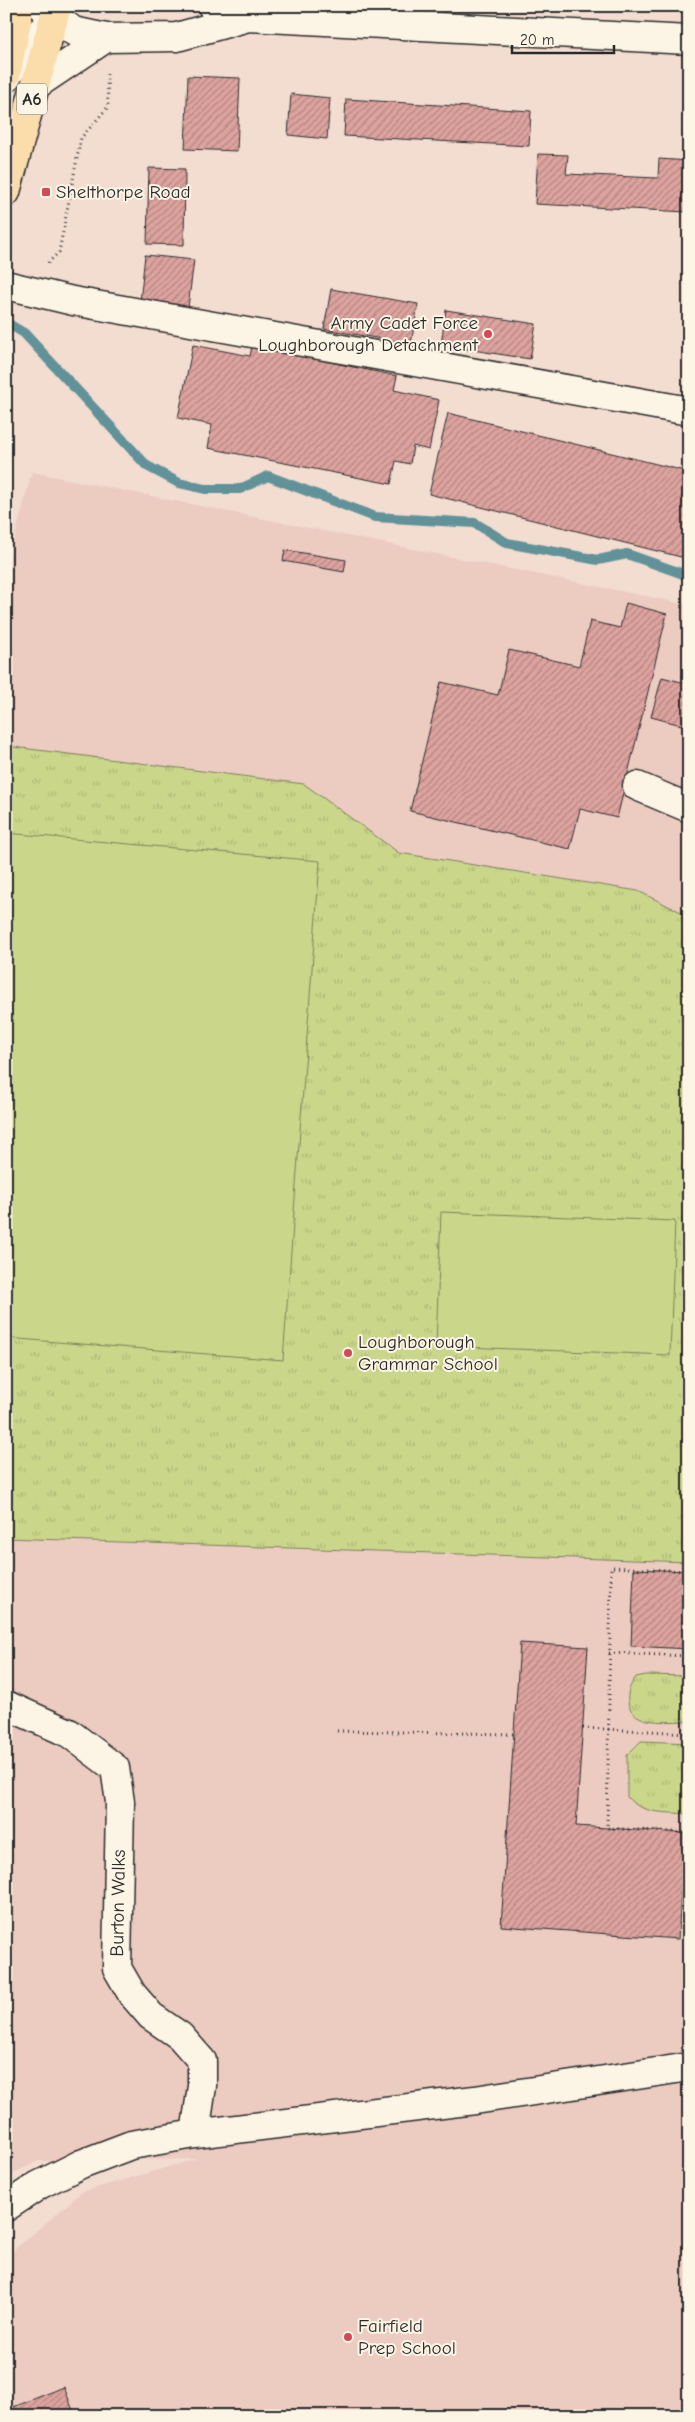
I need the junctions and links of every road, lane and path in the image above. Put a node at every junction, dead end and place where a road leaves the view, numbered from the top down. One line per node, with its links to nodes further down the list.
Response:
1 (20, 6): 7 (highway, A6)
2 (212, 6): 4 (street)
3 (55, 9): 5 (street); 7 (street); 8 (highway, A6)
4 (248, 17): 5 (street); 6 (street)
5 (106, 38): 8 (street); 10 (path)
6 (689, 40)
7 (6, 77)
8 (36, 85): 9 (highway, A6)
9 (6, 192)
10 (14, 287): 11 (street)
11 (689, 411)
12 (637, 786): 13 (street)
13 (689, 808)
14 (689, 1571): 15 (path)
15 (610, 1652): 16 (path); 19 (path)
16 (689, 1656)
17 (6, 1705): 25 (street, Burton Walks)
18 (583, 1728): 19 (path)
19 (608, 1730): 21 (path); 23 (path)
20 (337, 1731): 22 (path)
21 (689, 1733)
22 (514, 1734)
23 (689, 1833)
24 (689, 2067): 25 (street)
25 (195, 2134): 26 (street)
26 (6, 2208)

